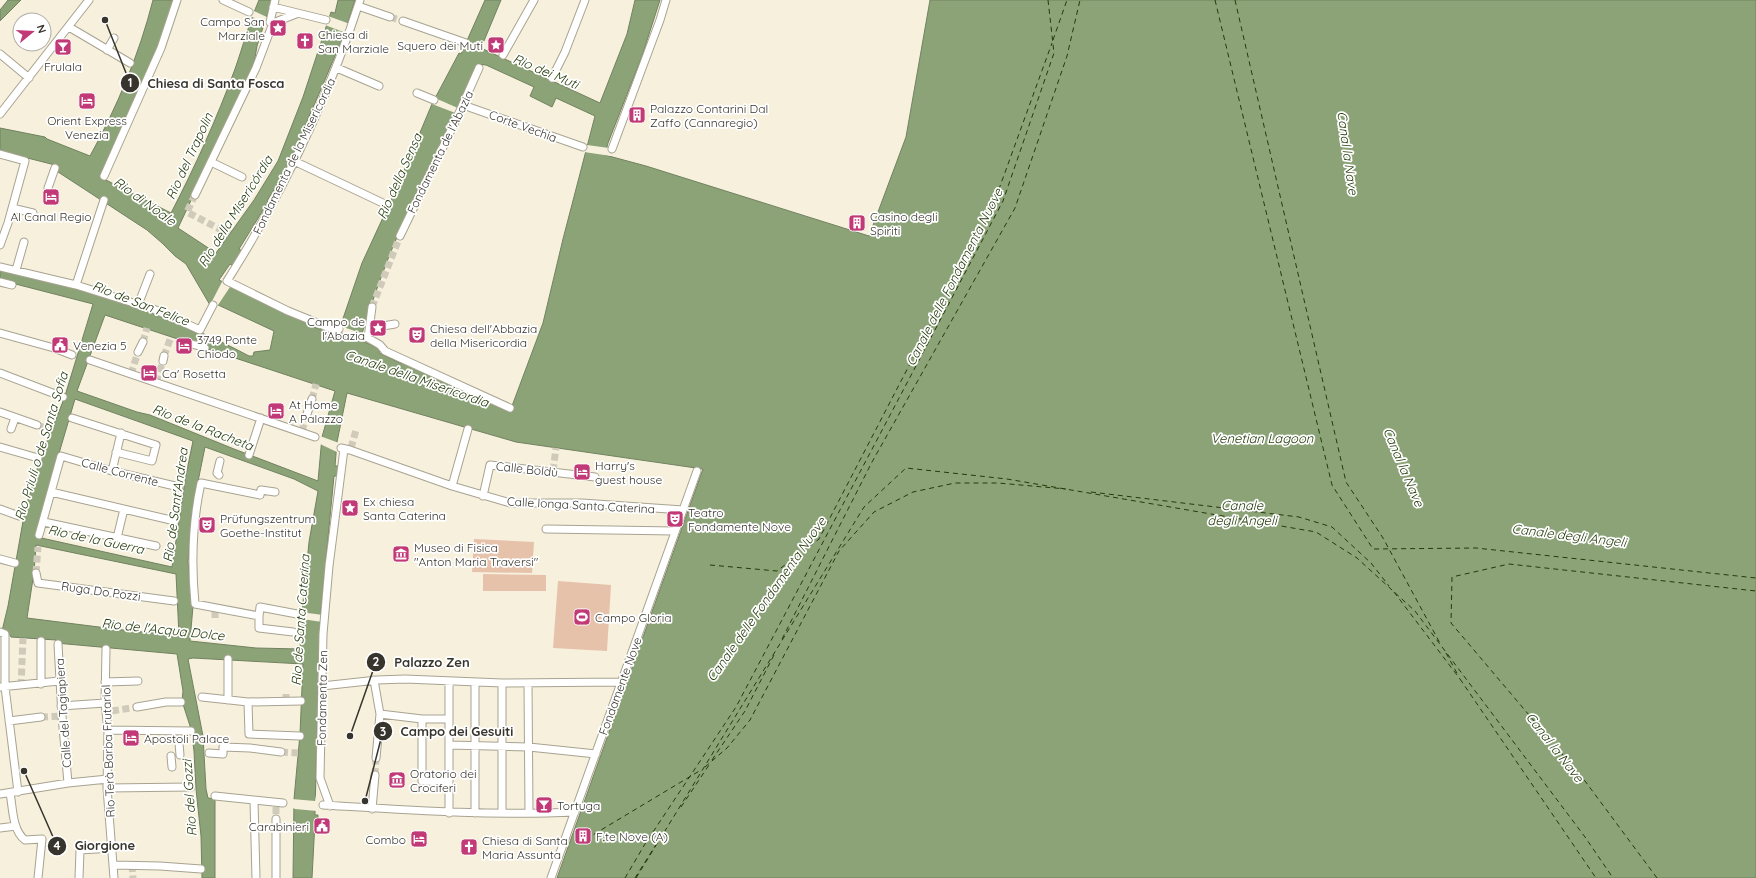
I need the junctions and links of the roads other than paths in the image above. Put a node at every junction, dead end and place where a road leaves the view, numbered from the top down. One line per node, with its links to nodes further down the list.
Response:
1 (177, 0): 37 (street)
2 (223, 0): 9 (street)
3 (534, 0): 19 (street)
4 (585, 0): 25 (street)
5 (666, 0): 32 (street)
6 (86, 1): 15 (street)
7 (359, 3): 11 (street); 22 (street, Fondamenta de la Misericordia)
8 (274, 4): 10 (street); 14 (street)
9 (249, 12)
10 (296, 14): 12 (street); 14 (street)
11 (390, 17)
12 (326, 20)
13 (403, 21): 17 (street)
14 (270, 22): 35 (street)
15 (69, 27): 18 (street); 24 (street)
16 (114, 38): 18 (street)
17 (466, 44)
18 (107, 50): 21 (street)
19 (503, 55)
20 (0, 57): 24 (street)
21 (130, 63)
22 (337, 68): 26 (street); 34 (street, Fondamenta de la Misericordia)
23 (479, 68): 29 (street, Fondamenta de l'Abazia)
24 (29, 78): 30 (street)
25 (552, 78)
26 (379, 86)
27 (417, 93): 28 (street)
28 (434, 100)
29 (463, 105): 31 (street, Corte Vechia); 45 (street, Fondamenta de l'Abazia)
30 (0, 114)
31 (583, 147)
32 (612, 148)
33 (0, 154): 43 (street)
34 (294, 160): 42 (street); 58 (street, Fondamenta de la Misericordia)
35 (211, 162): 38 (street); 40 (street)
36 (55, 168): 39 (street)
37 (104, 176)
38 (242, 178)
39 (48, 188)
40 (195, 195)
41 (104, 200): 53 (street)
42 (386, 205)
43 (12, 208): 44 (street); 47 (street)
44 (33, 214)
45 (400, 236)
46 (24, 242): 49 (street)
47 (0, 245)
48 (0, 267): 49 (street)
49 (16, 270): 53 (street)
50 (150, 274): 54 (street)
51 (0, 282): 52 (street)
52 (12, 285)
53 (76, 285): 54 (street)
54 (138, 305): 55 (street)
55 (213, 305)
56 (372, 307): 60 (street)
57 (395, 324): 60 (street)
58 (339, 329)
59 (0, 333): 65 (street)
60 (369, 334): 70 (street)
61 (143, 342): 64 (street)
62 (192, 344): 63 (street)
63 (205, 348)
64 (138, 352)
65 (72, 355)
66 (90, 360): 75 (street)
67 (0, 373): 68 (street)
68 (63, 397)
69 (312, 398): 72 (street)
70 (510, 408)
71 (0, 412): 73 (street)
72 (306, 417)
73 (15, 418): 76 (street); 77 (street)
74 (72, 418): 79 (street)
75 (261, 418): 80 (street); 84 (street)
76 (37, 425)
77 (11, 429)
78 (468, 429): 91 (street)
79 (121, 434): 83 (street); 83 (street)
80 (315, 437)
81 (0, 447): 85 (street)
82 (342, 448): 91 (street, Calle longa Santa Caterina); 130 (street, Fondamenta Zen)
83 (116, 452): 87 (street)
84 (249, 455)
85 (38, 458)
86 (220, 461): 89 (street)
87 (112, 471): 92 (street, Calle Corrente); 93 (street, Calle Corrente)
88 (697, 471): 98 (street, Fondamente Nove)
89 (219, 474)
90 (595, 477): 95 (street, Calle Boldù)
91 (452, 486): 95 (street, Calle longa Santa Caterina)
92 (179, 487)
93 (51, 492): 97 (street); 101 (street)
94 (275, 492): 112 (street)
95 (483, 496): 98 (street, Calle longa Santa Caterina)
96 (0, 509): 99 (street)
97 (124, 509): 100 (street); 105 (street)
98 (683, 510): 103 (street, Fondamente Nove)
99 (19, 516)
100 (175, 521)
101 (44, 522): 104 (street); 105 (street)
102 (546, 528): 103 (street)
103 (675, 531): 126 (street, Fondamente Nove)
104 (40, 535)
105 (117, 538): 106 (street)
106 (156, 546)
107 (0, 559): 108 (street)
108 (15, 563)
109 (36, 573): 110 (street, Ruga Do Pozzi)
110 (174, 601)
111 (298, 614): 112 (street)
112 (259, 616): 113 (street)
113 (293, 632)
114 (3, 633): 119 (street)
115 (41, 641): 129 (street)
116 (58, 644): 121 (street, Calle del Tagiapiera)
117 (106, 649): 124 (street, Rio Terà Barba Frutariol)
118 (228, 659): 133 (street)
119 (3, 670): 131 (street)
120 (376, 680): 123 (street); 130 (street); 140 (street)
121 (59, 681): 129 (street); 138 (street, Calle del Tagiapiera)
122 (138, 681): 124 (street)
123 (449, 681): 125 (street); 143 (street)
124 (105, 682): 137 (street, Rio Terà Barba Frutariol)
125 (475, 682): 127 (street); 151 (street)
126 (621, 682): 128 (street); 157 (street, Fondamente Nove)
127 (502, 683): 128 (street); 152 (street)
128 (528, 683): 153 (street)
129 (41, 684): 131 (street)
130 (322, 686): 173 (street, Fondamenta Zen)
131 (3, 687): 144 (street)
132 (202, 698): 133 (street)
133 (228, 700): 135 (street)
134 (181, 702): 139 (street)
135 (248, 702): 136 (street); 147 (street)
136 (301, 702)
137 (105, 703): 138 (street); 145 (street, Rio Terà Barba Frutariol)
138 (61, 706): 164 (street, Calle del Tagiapiera)
139 (137, 707)
140 (380, 714): 142 (street); 160 (street)
141 (41, 717): 144 (street)
142 (422, 719): 143 (street); 165 (street)
143 (449, 719): 150 (street)
144 (9, 721): 168 (street)
145 (108, 730): 146 (street); 163 (street, Rio Terà Barba Frutariol)
146 (191, 731)
147 (249, 734): 148 (street); 154 (street)
148 (300, 736)
149 (179, 743): 159 (street)
150 (449, 745): 151 (street); 165 (street)
151 (474, 746): 152 (street); 176 (street)
152 (502, 747): 153 (street); 177 (street)
153 (529, 747): 157 (street); 178 (street)
154 (249, 748): 155 (street); 156 (street)
155 (280, 752)
156 (209, 753)
157 (596, 754): 174 (street, Fondamente Nove)
158 (171, 756): 161 (street)
159 (180, 756)
160 (376, 758)
161 (172, 767)
162 (375, 775): 173 (street)
163 (108, 779): 164 (street); 167 (street, Rio Terà Barba Frutariol)
164 (68, 783): 168 (street)
165 (449, 786): 175 (street)
166 (191, 787): 167 (street)
167 (107, 788): 182 (street, Rio Terà Barba Frutariol)
168 (14, 792): 169 (street); 180 (street)
169 (0, 794)
170 (215, 796): 171 (street)
171 (254, 801): 172 (street); 188 (street)
172 (278, 804)
173 (372, 809): 175 (street)
174 (575, 812): 178 (street); 190 (street, Fondamente Nove)
175 (449, 813): 176 (street)
176 (475, 813): 177 (street)
177 (499, 813): 178 (street)
178 (529, 813)
179 (276, 819): 189 (street)
180 (16, 826): 181 (street); 185 (street)
181 (0, 828)
182 (113, 848): 183 (street, Rio Terà Barba Frutariol); 186 (street)
183 (114, 865): 184 (street); 187 (street, Rio Terà Barba Frutariol)
184 (201, 869)
185 (38, 878)
186 (79, 878)
187 (114, 878)
188 (256, 878)
189 (276, 878)
190 (551, 878)

